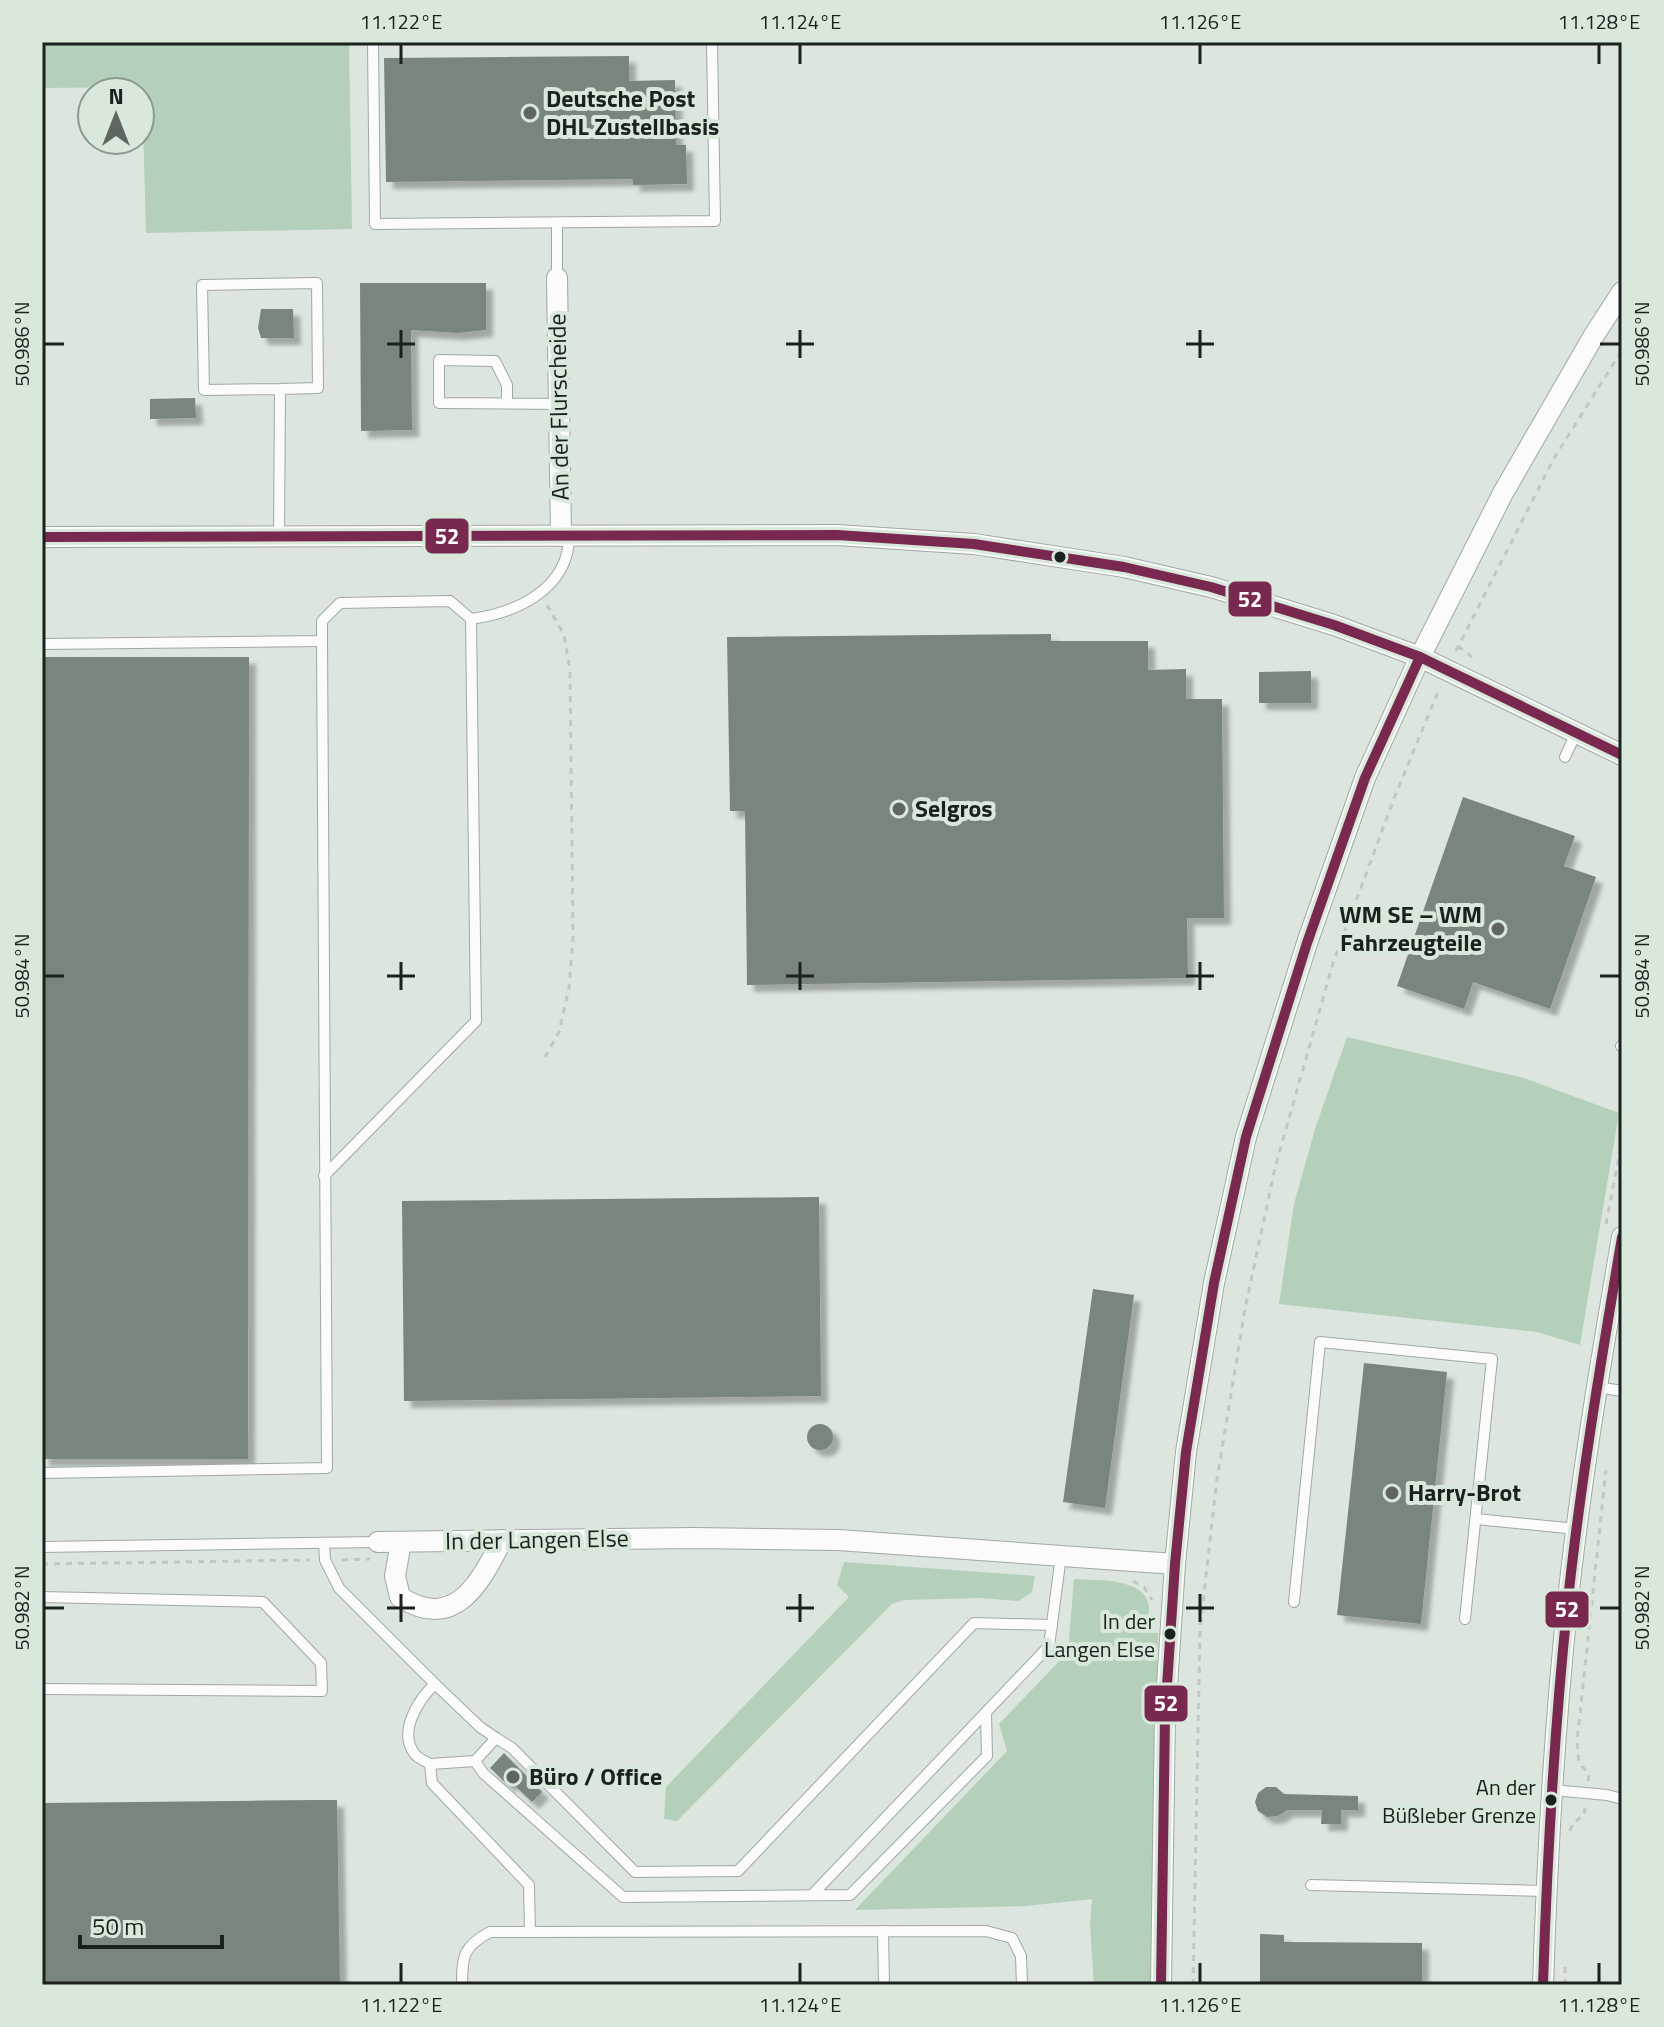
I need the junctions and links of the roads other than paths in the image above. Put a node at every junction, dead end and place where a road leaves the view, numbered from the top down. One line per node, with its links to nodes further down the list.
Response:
1 (373, 42): 3 (lane)
2 (712, 42): 3 (lane)
3 (557, 223): 4 (lane)
4 (557, 278): 8 (street, An der Flurscheide)
5 (1622, 292): 15 (street)
6 (280, 389): 6 (lane); 11 (lane)
7 (507, 403): 7 (lane); 8 (lane)
8 (559, 404): 9 (street, An der Flurscheide)
9 (565, 536): 11 (street, An der Flurscheide); 12 (lane); 15 (street, An der Flurscheide)
10 (42, 537): 11 (street, An der Flurscheide)
11 (279, 538)
12 (471, 619): 13 (lane); 19 (lane)
13 (322, 641): 14 (lane); 19 (lane)
14 (42, 644)
15 (1420, 657): 16 (street); 32 (street)
16 (1576, 733): 17 (street); 18 (lane)
17 (1622, 755)
18 (1565, 757)
19 (324, 1176): 23 (lane)
20 (1622, 1237): 21 (street)
21 (1597, 1387): 22 (lane); 25 (street)
22 (1622, 1391)
23 (42, 1473)
24 (1476, 1519): 25 (lane); 34 (lane); 35 (lane)
25 (1577, 1529): 43 (street)
26 (502, 1540): 30 (street, In der Langen Else); 30 (street); 31 (street, In der Langen Else)
27 (378, 1542): 28 (lane); 30 (street, In der Langen Else)
28 (324, 1543): 29 (lane); 37 (lane)
29 (42, 1547)
30 (400, 1550)
31 (1061, 1556): 32 (street, In der Langen Else); 36 (lane)
32 (1175, 1564): 53 (street)
33 (42, 1597): 38 (lane)
34 (1294, 1602)
35 (1465, 1619)
36 (1052, 1625): 39 (lane); 40 (lane)
37 (435, 1684): 40 (lane); 42 (lane)
38 (42, 1689)
39 (986, 1713): 47 (lane); 47 (lane)
40 (496, 1738): 41 (lane)
41 (475, 1761): 42 (lane); 47 (lane)
42 (430, 1764): 49 (lane)
43 (1553, 1790): 44 (lane); 46 (street)
44 (1622, 1799)
45 (1311, 1885): 46 (lane)
46 (1546, 1891): 54 (street)
47 (812, 1895)
48 (883, 1931): 49 (lane); 51 (lane); 52 (lane)
49 (530, 1932): 50 (lane)
50 (462, 1985)
51 (884, 1985)
52 (1022, 1985)
53 (1161, 1985)
54 (1543, 1985)

